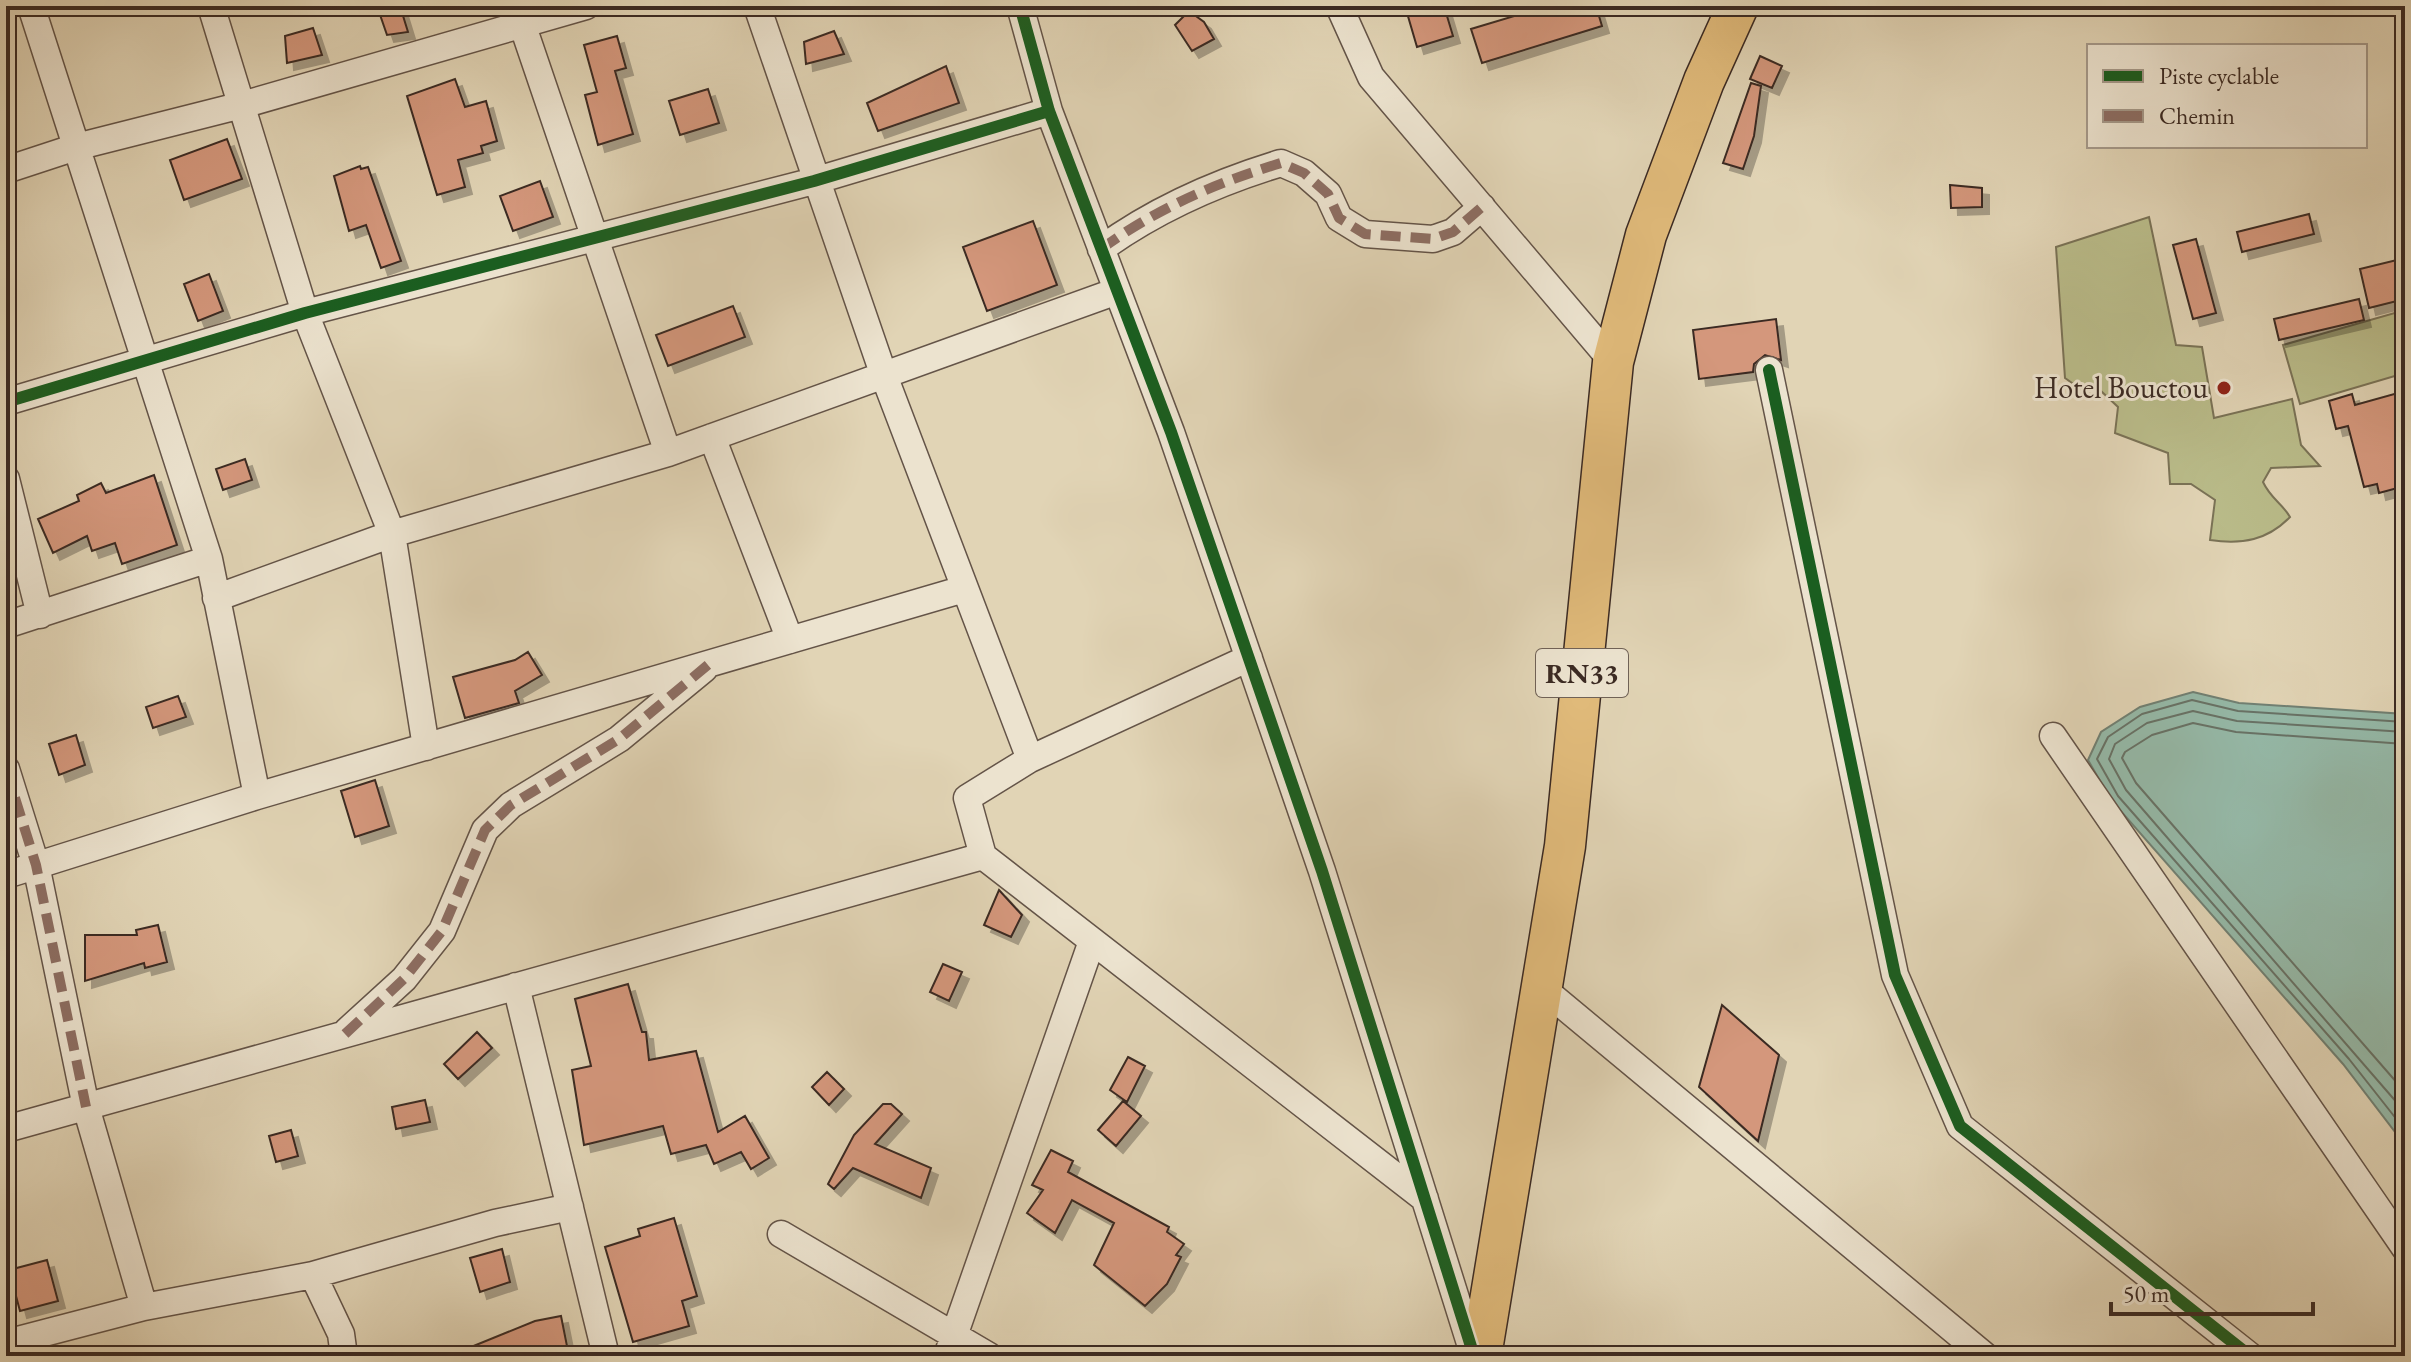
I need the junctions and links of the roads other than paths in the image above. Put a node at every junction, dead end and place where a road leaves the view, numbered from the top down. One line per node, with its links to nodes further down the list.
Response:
1 (31, 6): 11 (street)
2 (211, 6): 9 (street)
3 (586, 6): 8 (street)
4 (757, 6): 13 (street)
5 (1020, 6): 10 (street)
6 (1339, 6): 14 (street)
7 (1738, 6): 20 (main road, RN33)
8 (519, 14): 9 (street); 15 (street)
9 (242, 105): 11 (street); 18 (street)
10 (1049, 111): 13 (street); 16 (street)
11 (76, 147): 12 (street); 19 (street)
12 (6, 170)
13 (814, 181): 15 (street); 22 (street)
14 (1482, 207): 16 (street); 20 (street)
15 (595, 238): 18 (street); 25 (street)
16 (1101, 249): 17 (street)
17 (1117, 291): 22 (street); 34 (street)
18 (305, 313): 19 (street); 27 (street)
19 (145, 362): 23 (street); 28 (street)
20 (1613, 362): 46 (main road, RN33)
21 (1769, 370): 64 (street)
22 (883, 373): 24 (street); 29 (street)
23 (6, 402)
24 (712, 437): 25 (street); 33 (street)
25 (668, 453): 27 (street)
26 (6, 479): 31 (street)
27 (392, 534): 30 (street); 37 (street)
28 (209, 559): 30 (street); 31 (street)
29 (964, 589): 33 (street); 38 (street)
30 (216, 598): 40 (street)
31 (40, 615): 32 (street)
32 (6, 625)
33 (790, 640): 35 (street)
34 (1249, 658): 38 (street); 50 (street)
35 (709, 664): 37 (street); 47 (street)
36 (2053, 736): 53 (street)
37 (426, 747): 40 (street)
38 (1030, 759): 41 (street)
39 (6, 769): 42 (street)
40 (257, 796): 42 (street)
41 (983, 856): 44 (street); 45 (street)
42 (36, 865): 43 (street); 48 (street)
43 (6, 875)
44 (1092, 941): 50 (street); 57 (street)
45 (516, 986): 47 (street); 51 (street)
46 (1542, 988): 62 (main road, RN33); 63 (street)
47 (345, 1034): 48 (street)
48 (86, 1107): 49 (street); 55 (street)
49 (6, 1129)
50 (1425, 1199): 61 (street)
51 (570, 1207): 54 (street); 59 (street)
52 (781, 1234): 57 (street)
53 (2405, 1248)
54 (313, 1275): 55 (street); 58 (street)
55 (144, 1307): 56 (street)
56 (6, 1343)
57 (951, 1346): 60 (street)
58 (344, 1356)
59 (606, 1356)
60 (989, 1356)
61 (1474, 1356)
62 (1481, 1356)
63 (1985, 1356)
64 (2250, 1356)

